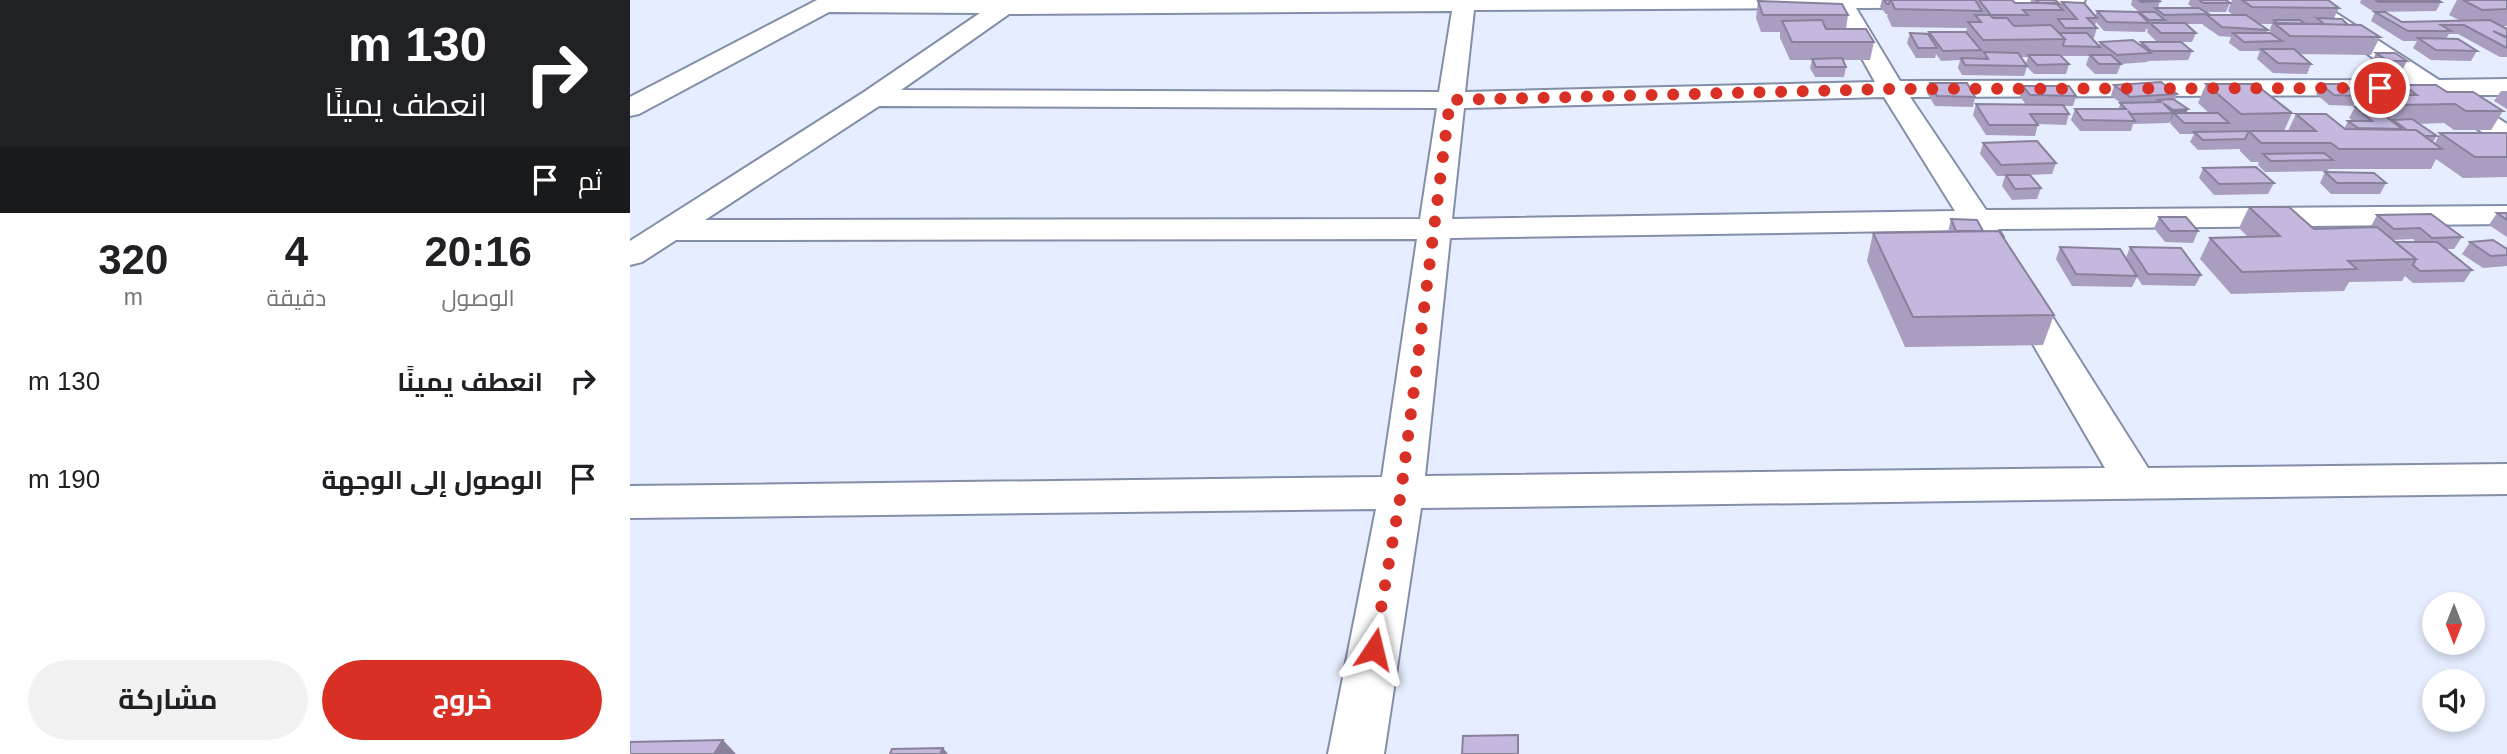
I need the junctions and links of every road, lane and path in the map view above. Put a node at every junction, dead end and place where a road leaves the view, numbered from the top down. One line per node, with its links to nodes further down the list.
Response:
1 (1841, 0): 2 (street); 4 (street); 9 (street)
2 (2074, 0)
3 (2301, 0): 8 (street)
4 (1464, 2): 6 (street); 12 (street)
5 (829, 3): 6 (street); 10 (street)
6 (1010, 4): 11 (street)
7 (2507, 87): 8 (street)
8 (2434, 88): 9 (street); 14 (street)
9 (1892, 89): 12 (street); 16 (street)
10 (642, 93): 13 (street)
11 (873, 98): 12 (street); 18 (street)
12 (1450, 100): 17 (street)
13 (630, 108)
14 (2507, 136)
15 (2507, 215): 16 (street)
16 (1976, 220): 17 (street); 21 (street)
17 (1434, 229): 18 (street); 22 (street)
18 (671, 230): 19 (street)
19 (630, 255)
20 (2507, 480): 21 (street)
21 (2135, 483): 22 (street)
22 (1401, 493): 23 (street); 24 (street)
23 (630, 502)
24 (1356, 754)

